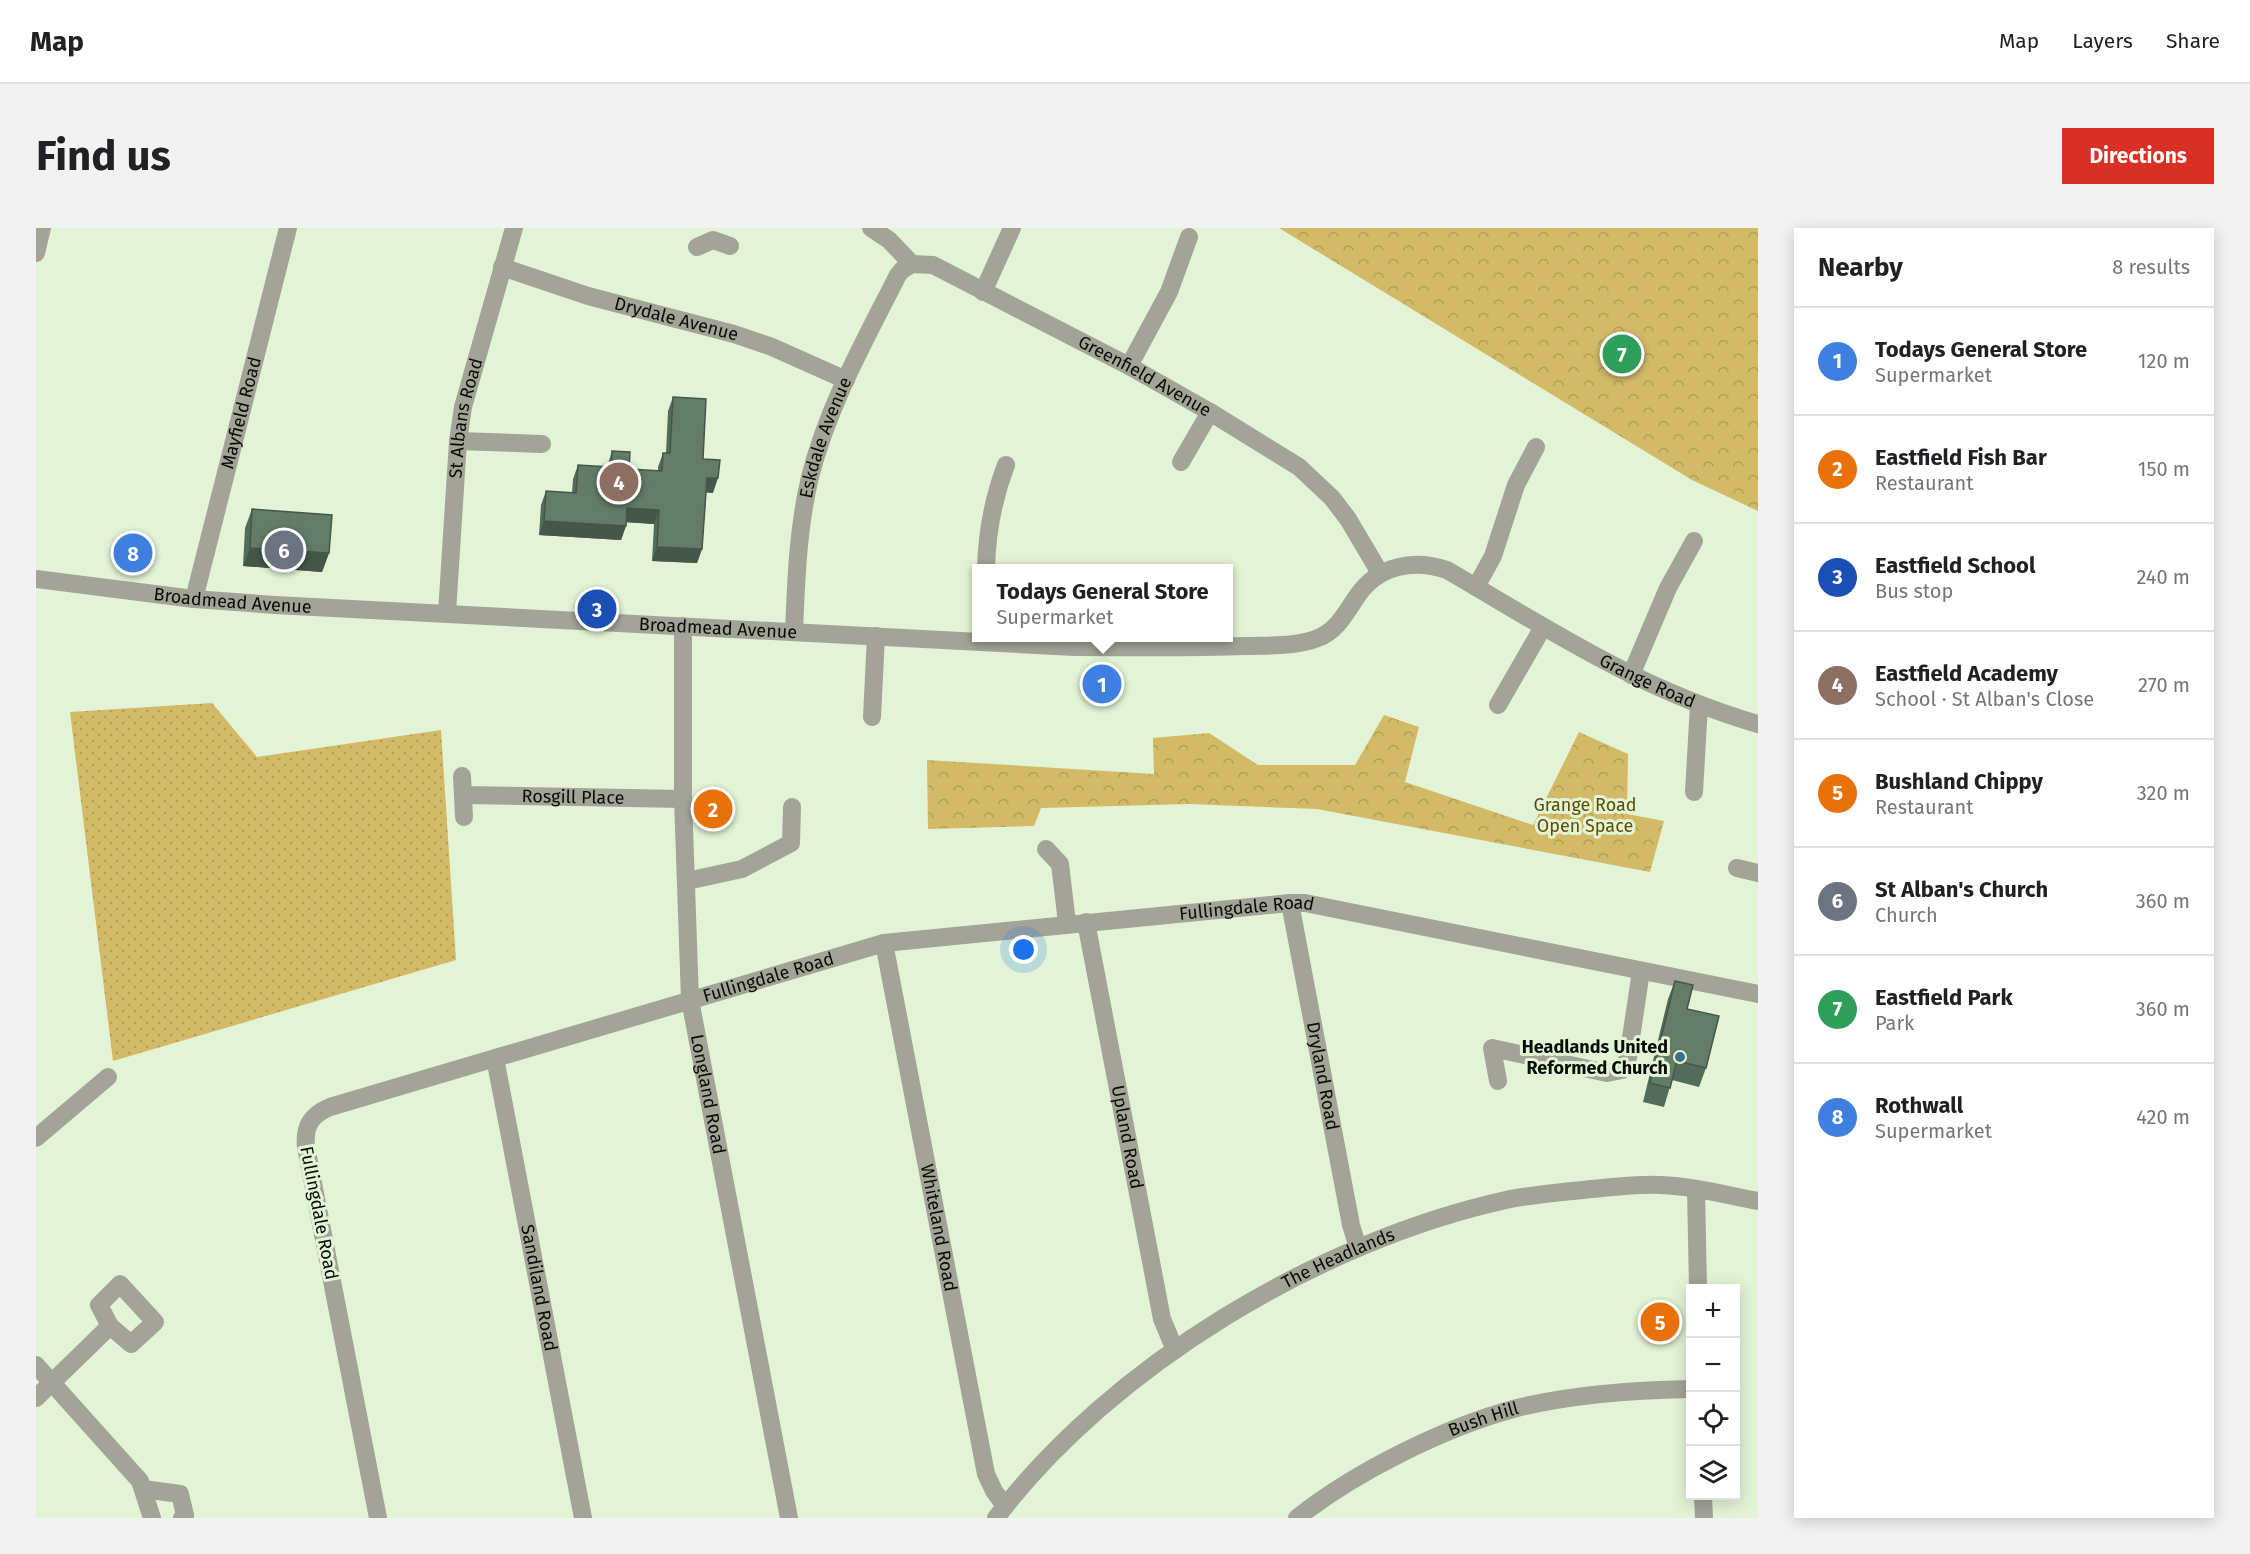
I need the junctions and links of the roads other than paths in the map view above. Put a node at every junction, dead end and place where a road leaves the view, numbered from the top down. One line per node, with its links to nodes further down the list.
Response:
1 (42, 228): 9 (street)
2 (288, 228): 26 (street, Mayfield Road)
3 (514, 228): 11 (street, St Albans Road)
4 (871, 228): 10 (street)
5 (1012, 228): 12 (street)
6 (1189, 237): 13 (street)
7 (707, 238): 8 (street)
8 (730, 246)
9 (36, 253)
10 (912, 264): 12 (street, Greenfield Avenue); 14 (street, Eskdale Avenue)
11 (502, 267): 14 (street, Drydale Avenue); 16 (street, St Albans Road)
12 (983, 292): 13 (street, Greenfield Avenue)
13 (1129, 366): 15 (street, Greenfield Avenue)
14 (846, 380): 30 (street, Eskdale Avenue)
15 (1210, 412): 19 (street); 23 (street, Greenfield Avenue)
16 (458, 441): 17 (street); 27 (street, St Albans Road)
17 (542, 444)
18 (1536, 447): 25 (street)
19 (1181, 462)
20 (1006, 465): 22 (street)
21 (1694, 541): 34 (street)
22 (986, 564)
23 (1380, 573): 25 (street, Grange Road); 33 (street, Broadmead Avenue)
24 (36, 579): 26 (street, Broadmead Avenue)
25 (1476, 587): 29 (street, Grange Road)
26 (194, 599): 27 (street, Broadmead Avenue)
27 (447, 614): 28 (street, Broadmead Avenue)
28 (683, 626): 30 (street, Broadmead Avenue); 42 (street, Longland Road)
29 (1543, 627): 34 (street, Grange Road); 35 (street)
30 (794, 632): 31 (street, Broadmead Avenue)
31 (876, 636): 32 (street, Broadmead Avenue); 37 (street)
32 (972, 640)
33 (1028, 642)
34 (1631, 675): 36 (street, Grange Road)
35 (1498, 705)
36 (1699, 705): 38 (street, Grange Road); 40 (street)
37 (872, 717)
38 (1758, 724)
39 (462, 776): 41 (street)
40 (1694, 792)
41 (463, 795): 42 (street, Rosgill Place); 44 (street)
42 (683, 799): 48 (street, Longland Road)
43 (792, 807): 48 (street)
44 (464, 817)
45 (1046, 849): 51 (street)
46 (1737, 868): 47 (street)
47 (1758, 873)
48 (687, 881): 55 (street, Longland Road)
49 (1290, 903): 50 (street, Fullingdale Road); 53 (street, Fullingdale Road); 62 (street, Dryland Road)
50 (1086, 922): 51 (street, Fullingdale Road); 65 (street, Upland Road)
51 (1067, 923): 52 (street, Fullingdale Road)
52 (884, 943): 55 (street, Fullingdale Road); 72 (street, Whiteland Road)
53 (1641, 971): 54 (street, Fullingdale Road); 58 (street)
54 (1758, 994)
55 (690, 1000): 56 (street, Fullingdale Road); 77 (street, Longland Road)
56 (495, 1058): 75 (street, Fullingdale Road); 76 (street, Sandiland Road)
57 (108, 1077): 59 (street)
58 (1498, 1081)
59 (36, 1138)
60 (1696, 1189): 61 (street, The Headlands); 62 (street, The Headlands); 63 (street)
61 (1758, 1201)
62 (1358, 1248): 65 (street, The Headlands)
63 (1698, 1284)
64 (110, 1326): 67 (street)
65 (1175, 1350): 72 (street, The Headlands)
66 (36, 1365): 67 (street)
67 (53, 1384): 69 (street); 70 (street)
68 (1686, 1389): 78 (street, Bush Hill)
69 (36, 1398)
70 (143, 1488): 73 (street); 74 (street)
71 (1703, 1500): 79 (street)
72 (1000, 1512)
73 (152, 1518)
74 (182, 1518)
75 (378, 1518)
76 (583, 1518)
77 (789, 1518)
78 (1297, 1518)
79 (1704, 1518)

